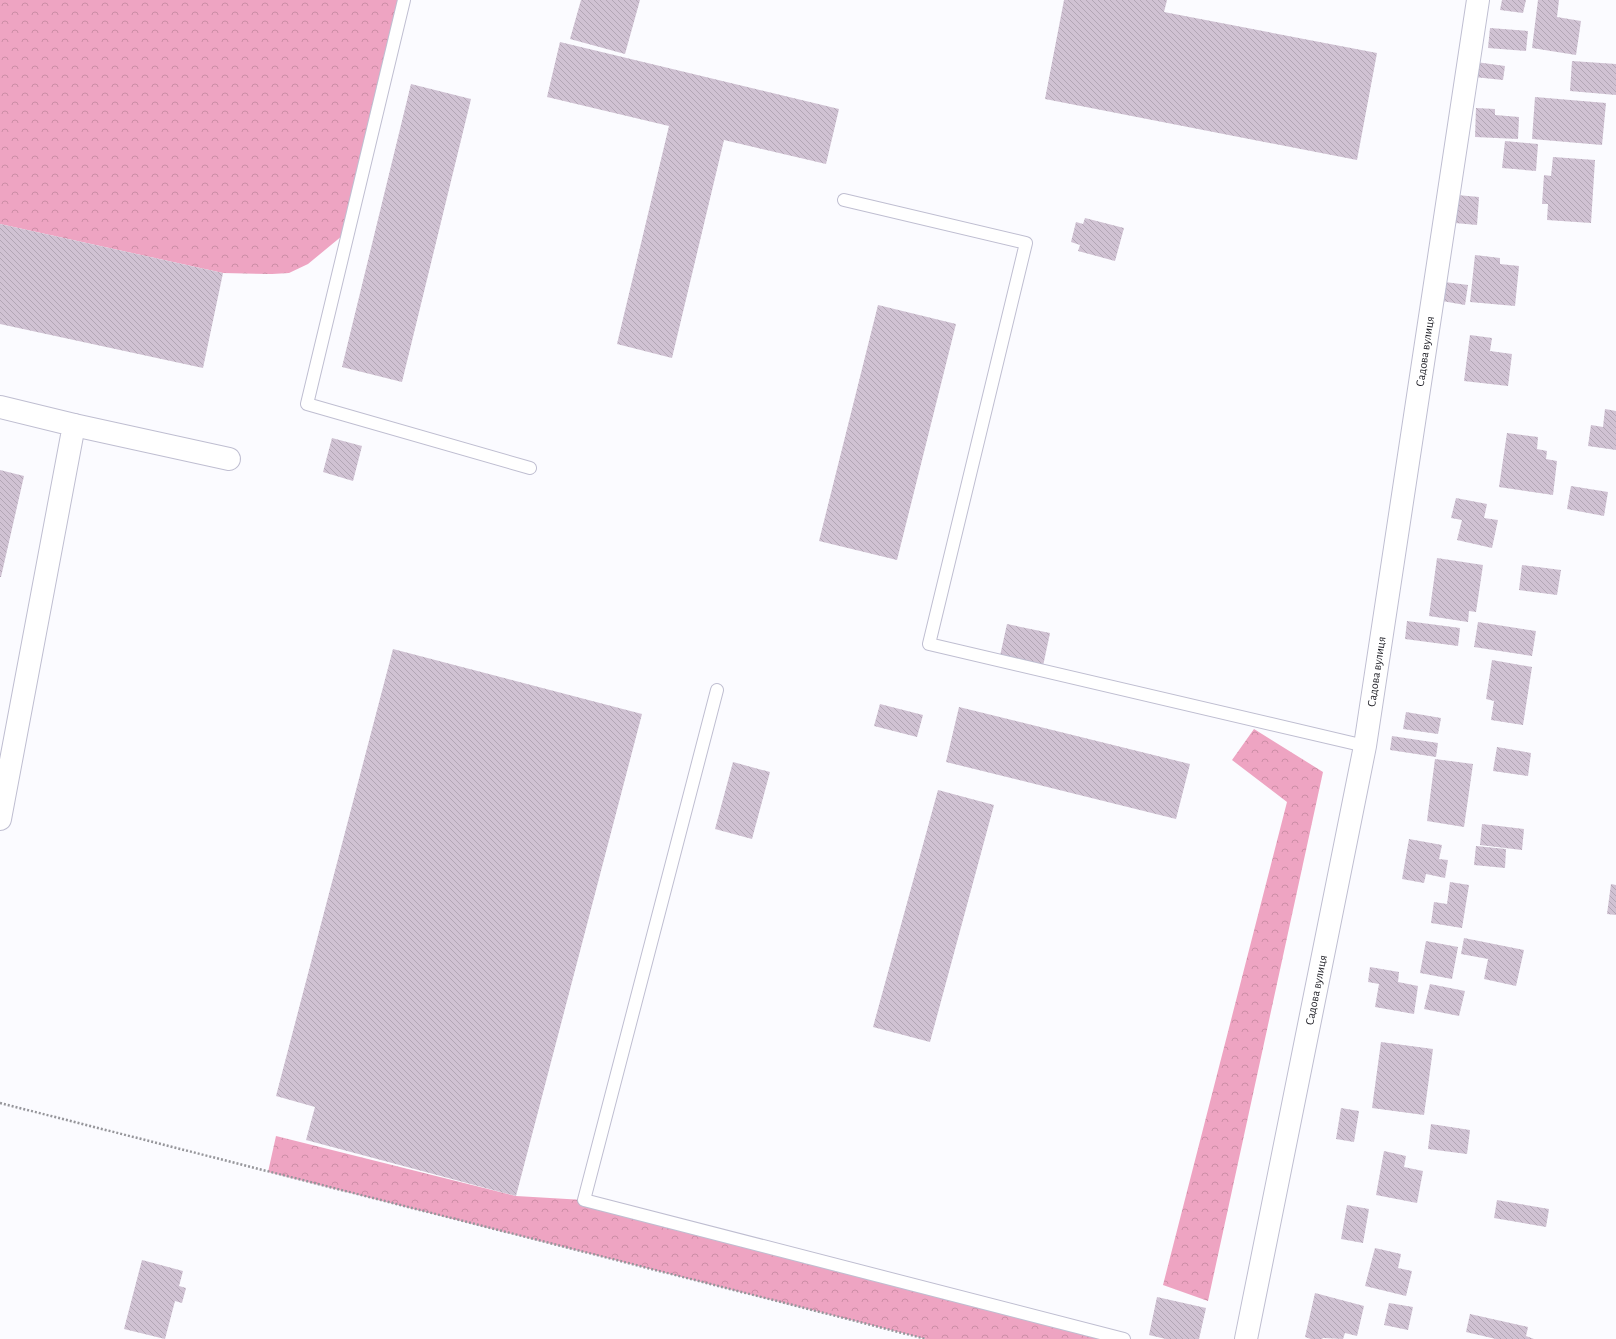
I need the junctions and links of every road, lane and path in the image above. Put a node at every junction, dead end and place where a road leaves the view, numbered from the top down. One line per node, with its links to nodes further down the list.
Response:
1 (404, 0): 7 (lane)
2 (1478, 0): 9 (street, Садова вулиця)
3 (844, 200): 9 (lane)
4 (0, 407): 5 (street)
5 (74, 425): 6 (street); 10 (street)
6 (229, 459)
7 (530, 468)
8 (717, 690): 13 (lane)
9 (1365, 746): 14 (street, Садова вулиця)
10 (0, 819)
11 (0, 1103): 12 (path)
12 (926, 1339)
13 (1124, 1339)
14 (1246, 1339)

